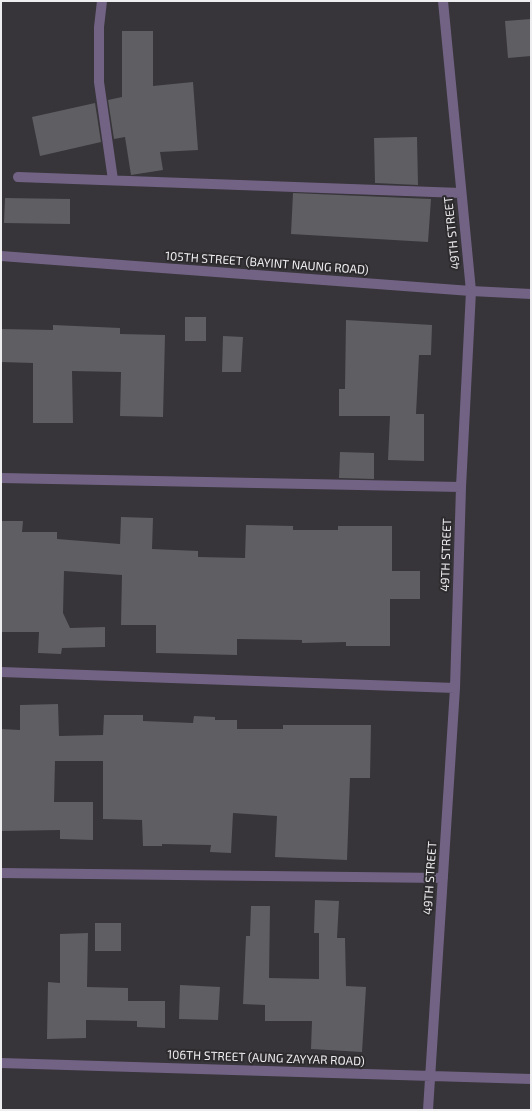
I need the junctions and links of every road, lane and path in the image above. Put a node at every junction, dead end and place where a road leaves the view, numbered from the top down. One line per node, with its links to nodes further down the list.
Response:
1 (102, 1): 4 (street)
2 (443, 1): 5 (street, 49TH STREET)
3 (18, 176): 4 (street)
4 (113, 180): 5 (street)
5 (462, 194): 7 (street, 49TH STREET)
6 (1, 256): 7 (street, 105TH STREET (BAYINT NAUNG ROAD))
7 (471, 291): 8 (street, 105TH STREET (BAYINT NAUNG ROAD)); 10 (street, 49TH STREET)
8 (531, 294)
9 (1, 478): 10 (street)
10 (461, 487): 12 (street, 49TH STREET)
11 (1, 672): 12 (street)
12 (456, 688): 14 (street, 49TH STREET)
13 (1, 873): 14 (street)
14 (443, 878): 16 (street, 49TH STREET)
15 (1, 1062): 16 (street, 106TH STREET (AUNG ZAYYAR ROAD))
16 (431, 1076): 17 (street, 106TH STREET (AUNG ZAYYAR ROAD)); 18 (street, 49TH STREET)
17 (531, 1080)
18 (428, 1110)

